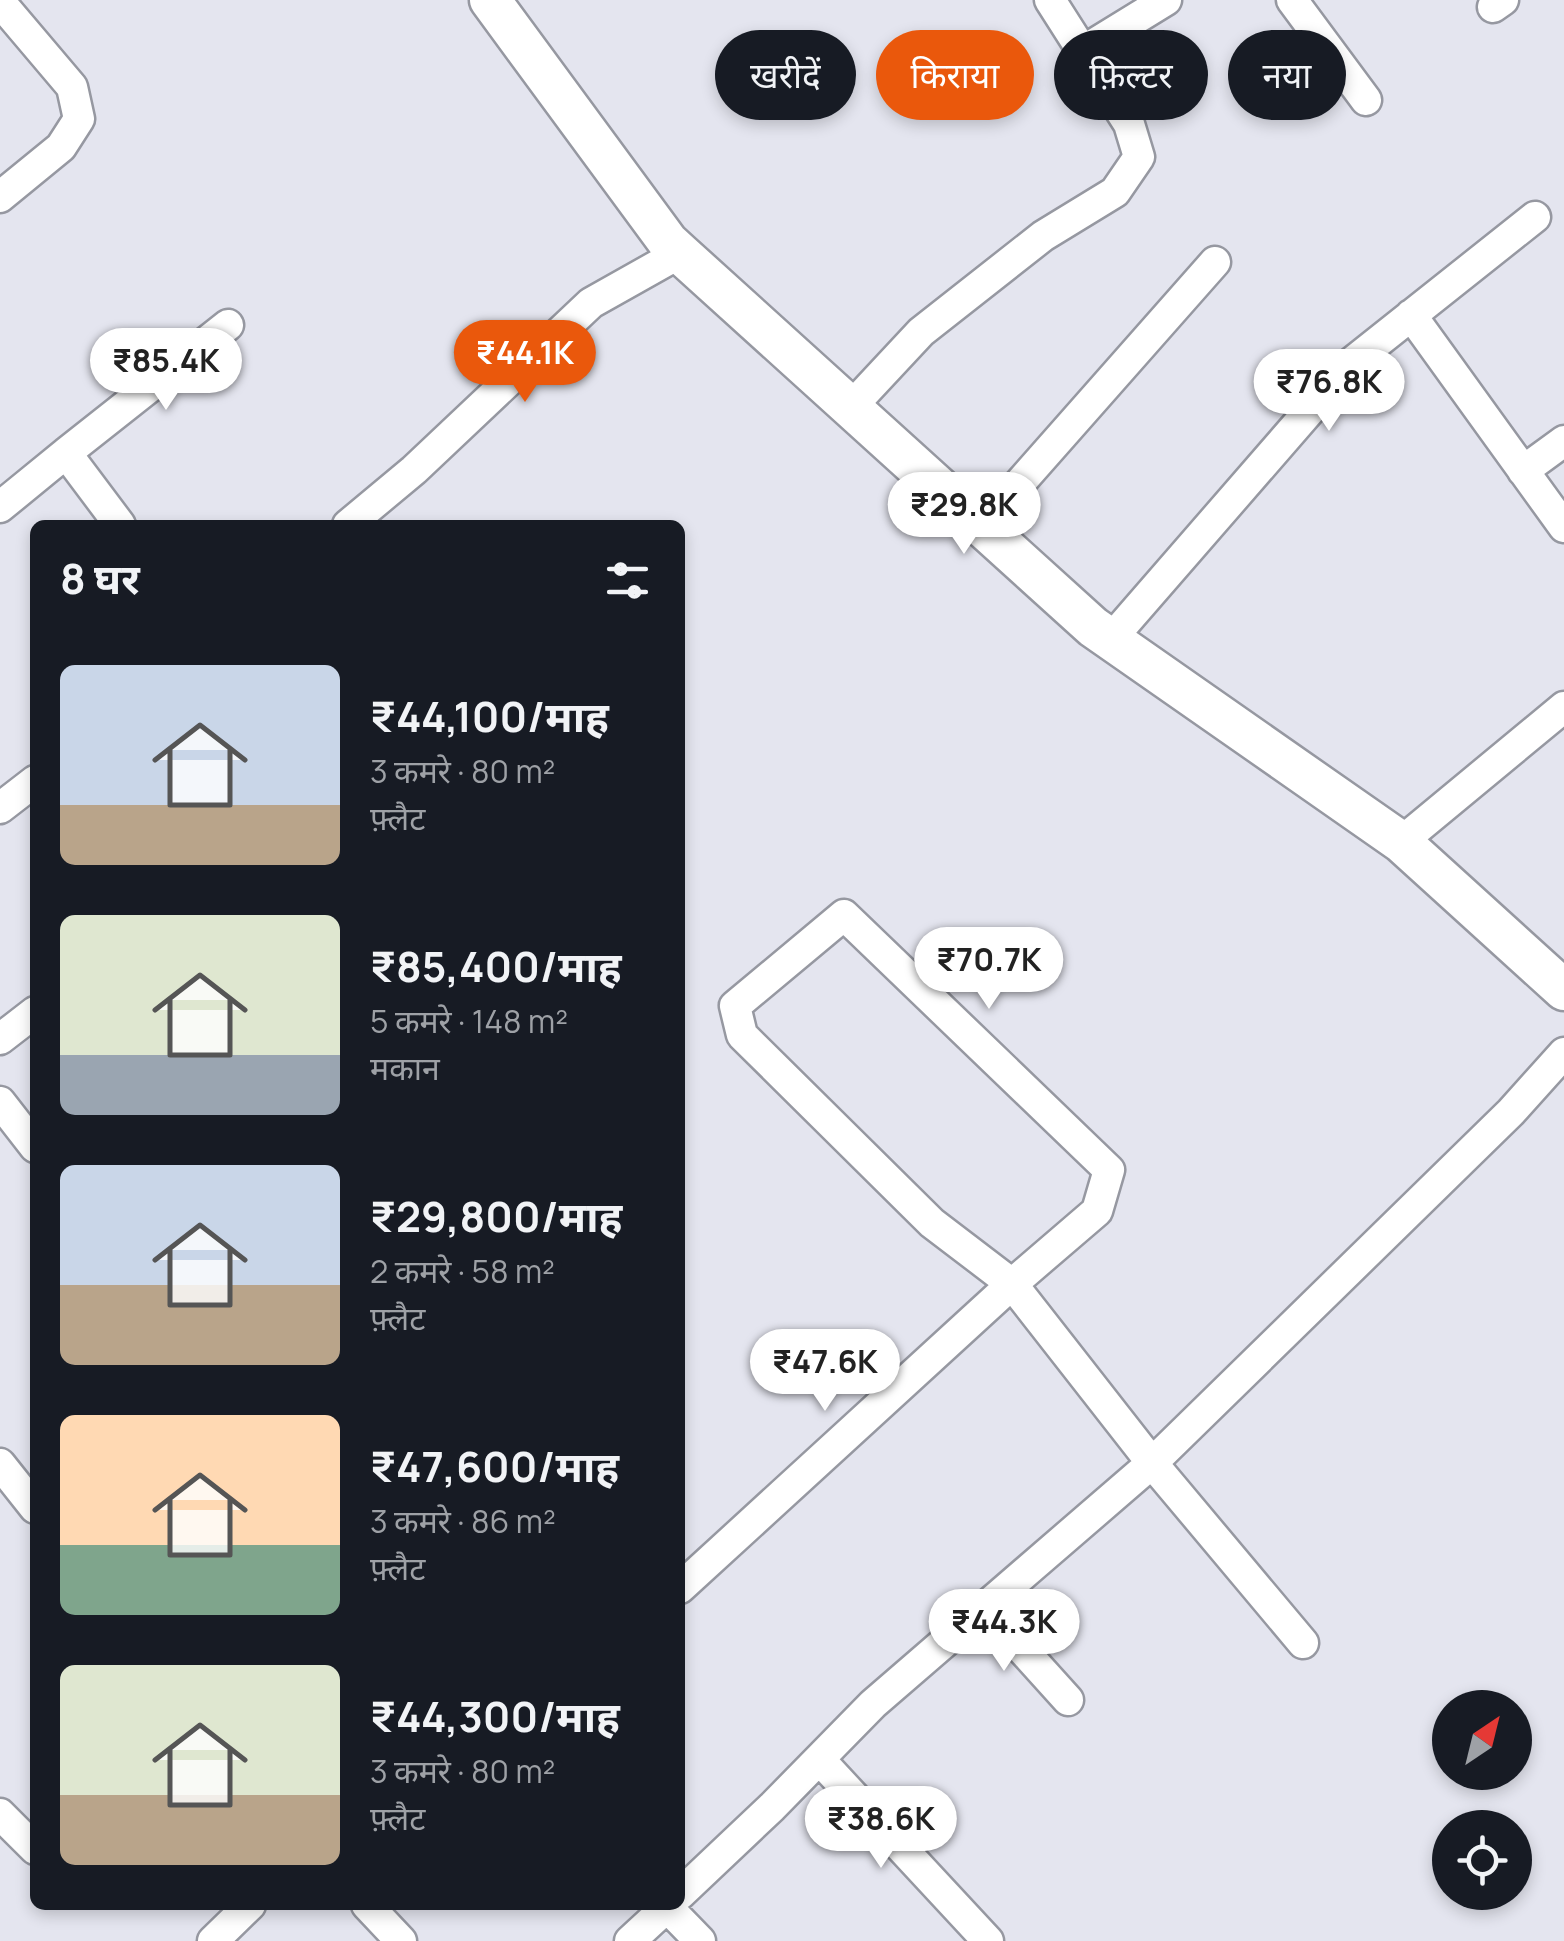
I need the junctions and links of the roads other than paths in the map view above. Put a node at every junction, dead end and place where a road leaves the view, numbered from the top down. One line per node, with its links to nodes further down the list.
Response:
1 (490, 0): 12 (street)
2 (1050, 0): 6 (street)
3 (1166, 0): 7 (street)
4 (1292, 0): 8 (street)
5 (0, 2): 10 (street)
6 (1070, 30)
7 (1116, 30)
8 (1366, 100)
9 (1126, 120): 16 (street)
10 (0, 197)
11 (1534, 217): 14 (street)
12 (680, 253): 16 (street); 22 (street)
13 (1215, 262): 23 (street)
14 (1411, 315): 19 (street); 25 (street)
15 (228, 325): 18 (street)
16 (850, 407): 23 (street)
17 (1564, 441): 19 (street)
18 (66, 453): 20 (street); 21 (street)
19 (1523, 471): 24 (street)
20 (0, 507)
21 (116, 520)
22 (354, 520)
23 (982, 526): 25 (street)
24 (1564, 527)
25 (1111, 639): 29 (street)
26 (1564, 707): 29 (street)
27 (30, 785): 28 (street)
28 (0, 808)
29 (1400, 842): 30 (street)
30 (1564, 990)
31 (30, 1016): 32 (street)
32 (0, 1039)
33 (1564, 1053): 37 (street)
34 (0, 1102): 35 (street)
35 (30, 1141)
36 (1012, 1284): 36 (street); 37 (street); 40 (street)
37 (1152, 1463): 41 (street); 42 (street)
38 (0, 1464): 39 (street)
39 (30, 1502)
40 (685, 1583)
41 (984, 1607): 43 (street); 44 (street)
42 (1303, 1643)
43 (1068, 1700)
44 (819, 1759): 47 (street); 56 (street)
45 (0, 1814): 46 (street)
46 (30, 1844)
47 (685, 1889)
48 (245, 1910): 52 (street)
49 (373, 1910): 53 (street)
50 (663, 1910): 54 (street)
51 (678, 1910): 55 (street)
52 (212, 1941)
53 (401, 1941)
54 (630, 1941)
55 (700, 1941)
56 (988, 1941)

